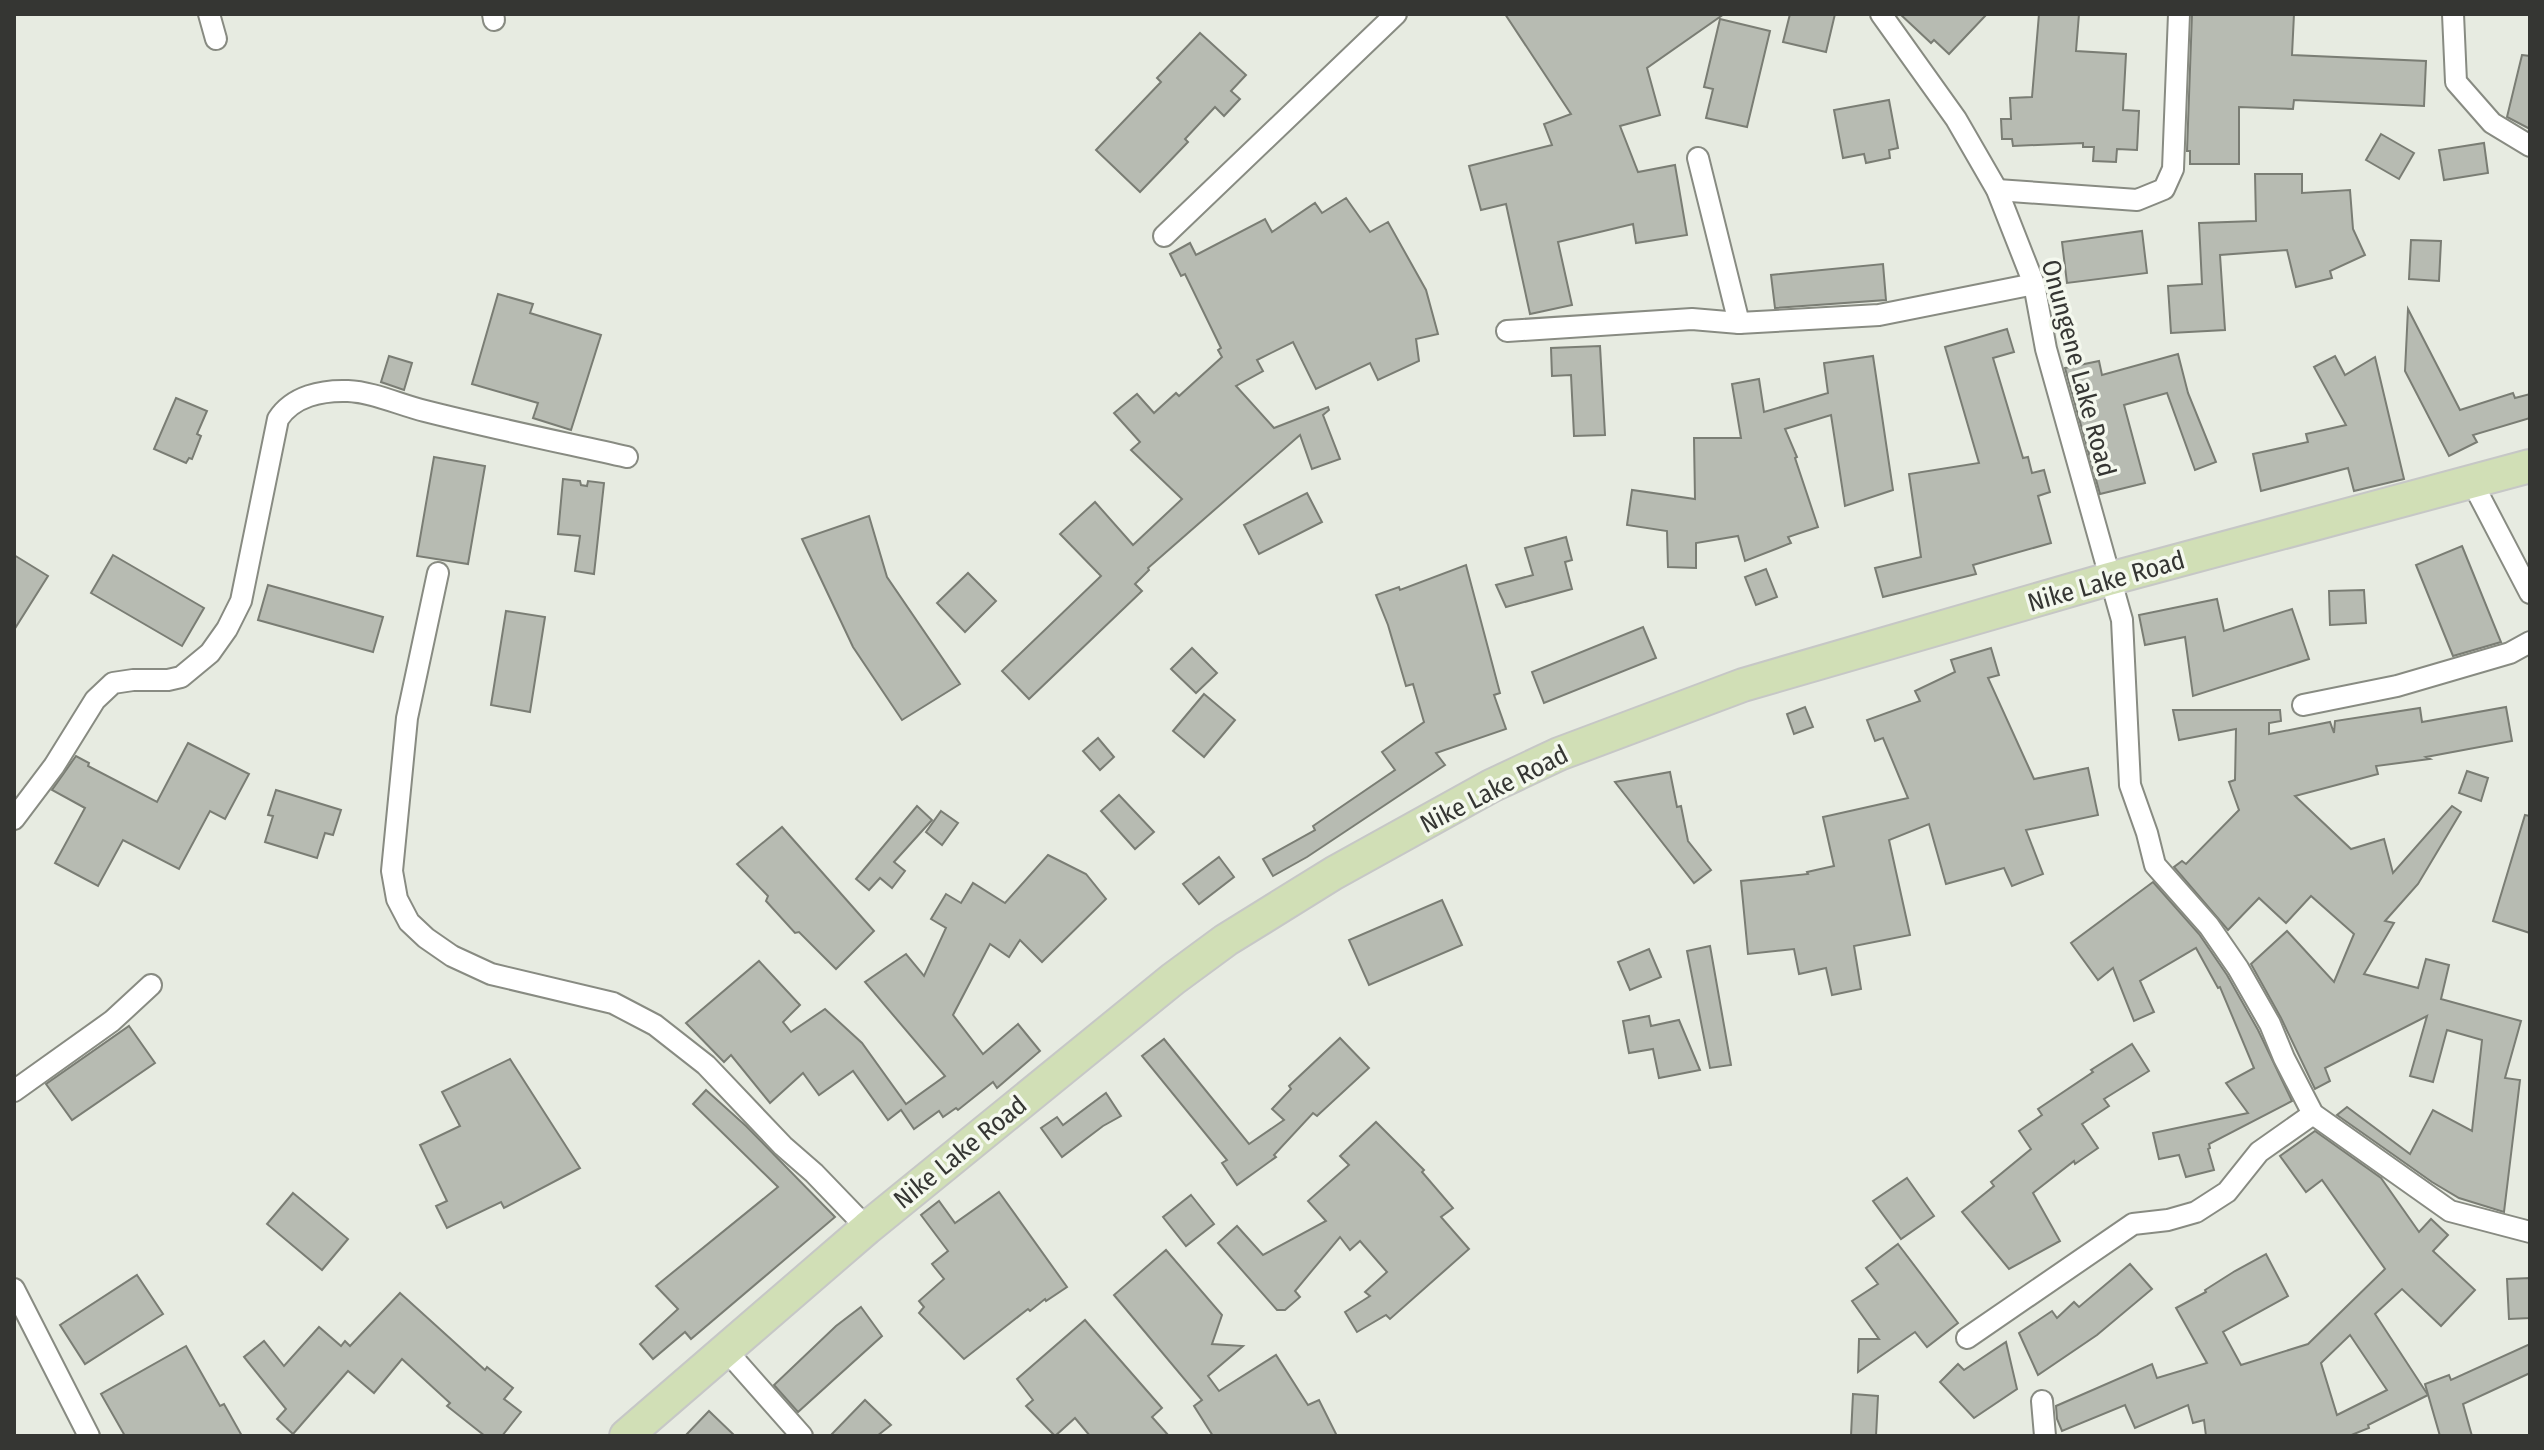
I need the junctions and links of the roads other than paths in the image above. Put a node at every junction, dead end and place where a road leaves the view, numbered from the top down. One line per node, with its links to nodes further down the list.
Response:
1 (209, 14): 6 (street)
2 (1396, 14): 10 (street)
3 (1881, 14): 9 (street, Onungene Lake Road)
4 (2179, 14): 9 (street)
5 (2453, 14): 7 (street)
6 (216, 39)
7 (2530, 146)
8 (1698, 158): 12 (street)
9 (1997, 190): 11 (street, Onungene Lake Road)
10 (1164, 236)
11 (2034, 284): 12 (street); 18 (street, Onungene Lake Road)
12 (1739, 323): 13 (street)
13 (1507, 331)
14 (627, 457): 22 (street)
15 (2530, 466): 16 (main road, Nike Lake Road)
16 (2472, 482): 18 (main road, Nike Lake Road); 19 (street)
17 (438, 573): 26 (street)
18 (2109, 579): 25 (street, Onungene Lake Road); 26 (main road, Nike Lake Road)
19 (2530, 593)
20 (2530, 642): 21 (street)
21 (2303, 705)
22 (14, 819)
23 (151, 985): 24 (street)
24 (14, 1091)
25 (2313, 1114): 27 (street); 29 (street)
26 (867, 1228): 30 (main road, Nike Lake Road)
27 (2530, 1232)
28 (14, 1289): 32 (street)
29 (1967, 1338)
30 (725, 1349): 33 (main road, Nike Lake Road); 34 (street)
31 (2042, 1401): 35 (street)
32 (89, 1436)
33 (626, 1436)
34 (802, 1436)
35 (2045, 1436)

